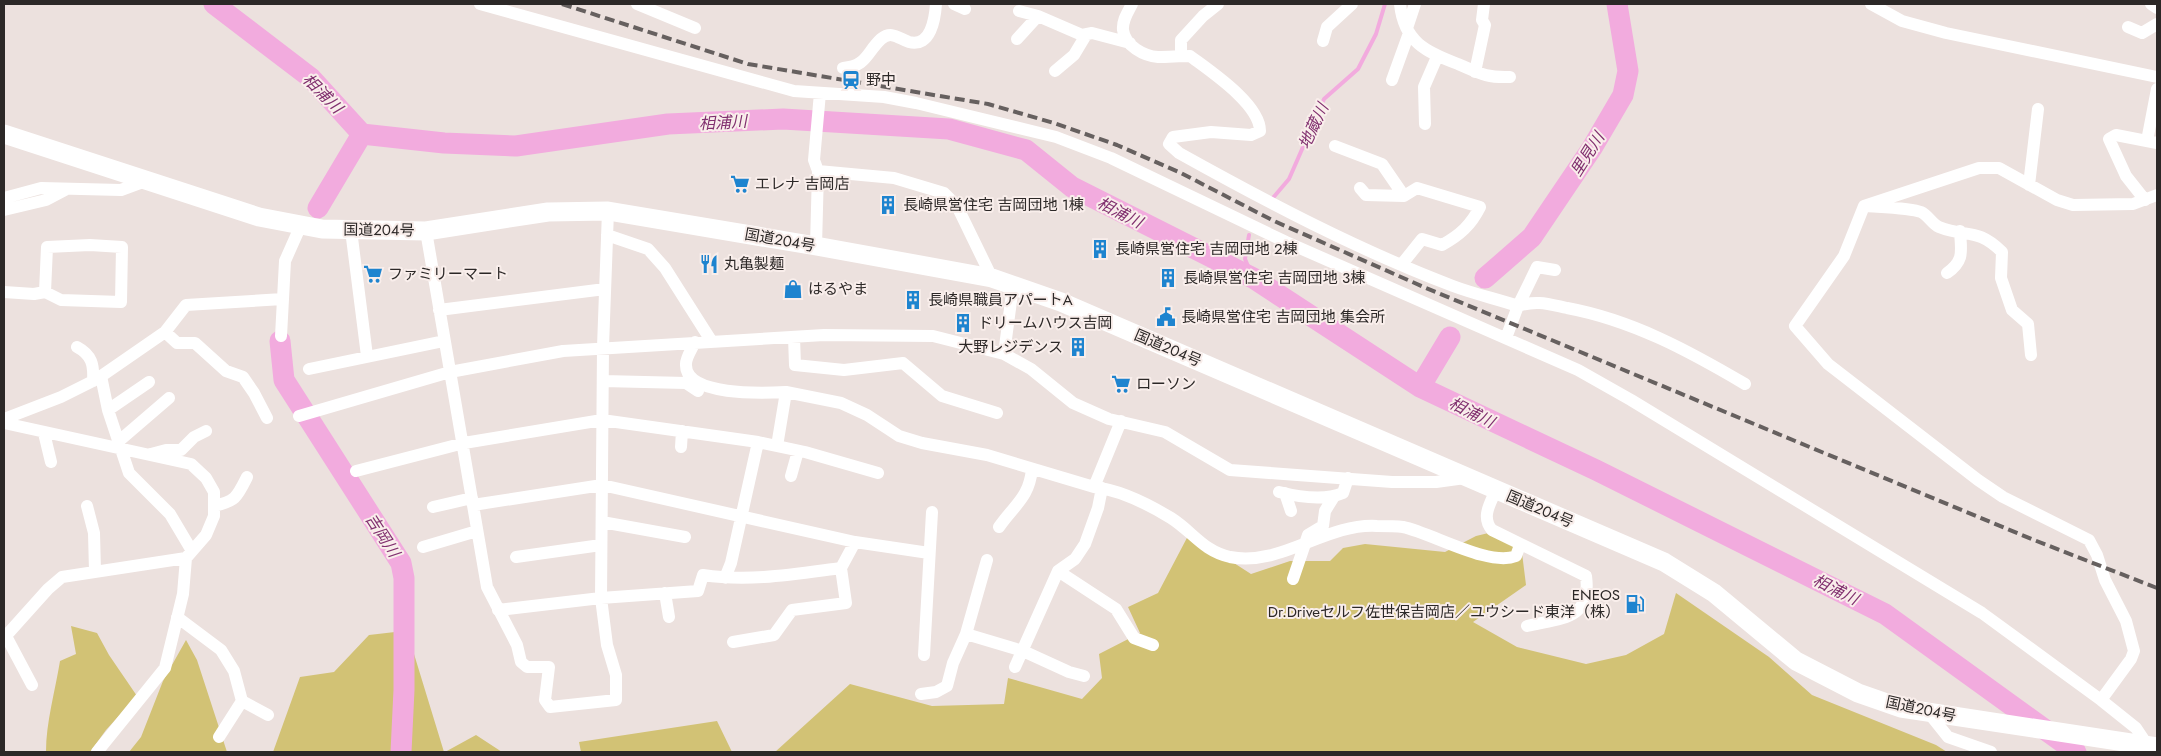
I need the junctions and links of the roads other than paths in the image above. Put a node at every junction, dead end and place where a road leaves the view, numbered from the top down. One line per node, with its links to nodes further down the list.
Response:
1 (480, 4): 32 (street)
2 (637, 4): 17 (street)
3 (936, 4): 25 (street)
4 (1132, 4): 22 (street)
5 (1218, 4): 23 (street)
6 (1352, 4): 21 (street)
7 (1400, 4): 18 (street)
8 (1415, 4): 18 (street)
9 (1484, 4): 27 (street)
10 (1871, 4): 29 (street)
11 (2151, 4): 12 (street)
12 (2157, 8)
13 (1019, 11): 14 (street)
14 (1038, 16): 19 (street); 20 (street)
15 (2157, 24): 16 (street)
16 (2128, 27)
17 (695, 28)
18 (1408, 31): 24 (street); 30 (street)
19 (1086, 34): 22 (street); 26 (street)
20 (1017, 38)
21 (1323, 41)
22 (1130, 43): 23 (street)
23 (1181, 56): 55 (street)
24 (1437, 57): 27 (street); 34 (street)
25 (843, 68)
26 (1055, 70)
27 (1475, 72): 28 (street)
28 (1510, 77)
29 (2157, 77)
30 (1392, 80)
31 (2157, 89): 36 (street)
32 (820, 93): 38 (street); 69 (street)
33 (2038, 108): 40 (street)
34 (1425, 124)
35 (4, 134): 39 (highway, 国道204号)
36 (2152, 142): 44 (street)
37 (1342, 144): 43 (street)
38 (816, 166): 54 (street); 58 (street)
39 (149, 179): 42 (street); 49 (highway, 国道204号)
40 (2029, 185): 44 (street); 46 (street)
41 (1360, 188): 43 (street)
42 (65, 190): 45 (street); 47 (street)
43 (1404, 196): 55 (street)
44 (2151, 197)
45 (4, 198)
46 (1864, 206): 52 (street); 158 (street)
47 (4, 210)
48 (608, 211): 51 (highway, 国道204号); 53 (street); 54 (highway, 国道204号)
49 (300, 225): 50 (highway, 国道204号); 63 (street)
50 (351, 230): 51 (highway, 国道204号); 77 (street)
51 (426, 231): 65 (street)
52 (1960, 231): 57 (street); 76 (street)
53 (607, 235): 60 (street); 72 (street)
54 (816, 246): 58 (highway, 国道204号)
55 (1402, 264): 64 (street)
56 (1550, 266): 64 (street)
57 (1947, 272)
58 (992, 278): 59 (highway, 国道204号)
59 (1013, 286): 75 (street); 111 (highway, 国道204号)
60 (605, 289): 65 (street); 74 (street)
61 (4, 292): 62 (street)
62 (45, 292): 62 (street)
63 (283, 299): 66 (street); 67 (street)
64 (1518, 306): 69 (street); 83 (street)
65 (439, 310): 70 (street)
66 (165, 332): 80 (street); 89 (street)
67 (281, 336)
68 (794, 336): 72 (street); 75 (street); 87 (street)
69 (1506, 338): 158 (street)
70 (444, 341): 77 (street); 79 (street)
71 (695, 342): 72 (street); 74 (street); 84 (street)
72 (712, 342)
73 (77, 347): 80 (street)
74 (603, 347): 79 (street); 81 (street)
75 (1004, 354): 92 (street)
76 (2031, 355)
77 (367, 356): 78 (street)
78 (309, 369)
79 (450, 372): 88 (street); 98 (street)
80 (97, 378): 86 (street); 90 (street)
81 (603, 381): 84 (street); 91 (street)
82 (142, 383): 86 (street)
83 (1745, 384)
84 (782, 396): 100 (street); 105 (street)
85 (169, 398): 99 (street)
86 (108, 410): 99 (street)
87 (997, 413)
88 (299, 416)
89 (267, 418)
90 (4, 419)
91 (602, 420): 95 (street); 98 (street); 112 (street)
92 (1122, 422): 110 (street); 113 (street)
93 (4, 423): 96 (street)
94 (206, 431): 103 (street)
95 (682, 431): 97 (street); 101 (street)
96 (44, 433): 99 (street); 104 (street)
97 (758, 442): 100 (street); 122 (street)
98 (464, 443): 106 (street); 116 (street)
99 (120, 445): 103 (street); 133 (street)
100 (777, 446): 102 (street)
101 (681, 447)
102 (798, 451): 107 (street); 108 (street)
103 (148, 455): 118 (street)
104 (51, 462)
105 (1032, 469): 113 (street); 124 (street)
106 (356, 471)
107 (878, 473)
108 (791, 476)
109 (247, 477): 118 (street)
110 (1348, 478): 111 (street); 115 (street)
111 (1467, 478): 114 (highway, 国道204号)
112 (602, 484): 116 (street); 122 (street); 123 (street)
113 (1098, 488): 128 (street); 138 (street)
114 (1496, 490): 130 (street); 159 (highway, 国道204号)
115 (1332, 498): 120 (street); 128 (street)
116 (472, 502): 119 (street); 125 (street)
117 (87, 506): 137 (street)
118 (214, 506): 133 (street)
119 (433, 507)
120 (1291, 511)
121 (932, 512): 132 (street)
122 (741, 515): 127 (street); 139 (street)
123 (602, 522): 126 (street); 129 (street)
124 (999, 527)
125 (477, 530): 131 (street); 143 (street)
126 (685, 537)
127 (855, 542): 132 (street); 136 (street)
128 (1306, 542): 130 (street); 140 (street)
129 (602, 545): 134 (street); 142 (street)
130 (1520, 545): 146 (street)
131 (423, 547)
132 (929, 552): 152 (street)
133 (189, 554): 137 (street); 144 (street)
134 (516, 557)
135 (987, 560): 147 (street)
136 (842, 568): 139 (street); 149 (street)
137 (95, 571): 148 (street)
138 (1058, 571): 150 (street); 151 (street)
139 (724, 578): 141 (street)
140 (1293, 579)
141 (665, 593): 142 (street); 145 (street)
142 (601, 598): 143 (street); 143 (street)
143 (498, 610)
144 (177, 617): 157 (street); 163 (street)
145 (669, 617)
146 (1528, 626)
147 (966, 634): 151 (street); 156 (street)
148 (5, 637): 155 (street)
149 (733, 642)
150 (1153, 645)
151 (1023, 651): 153 (street); 154 (street)
152 (924, 655)
153 (1015, 667)
154 (1084, 676)
155 (32, 685)
156 (921, 694)
157 (242, 700): 160 (street); 161 (street)
158 (2101, 700): 162 (street)
159 (1928, 712): 162 (highway, 国道204号); 164 (street)
160 (268, 715)
161 (219, 737)
162 (2152, 746)
163 (97, 752)
164 (1991, 752)

